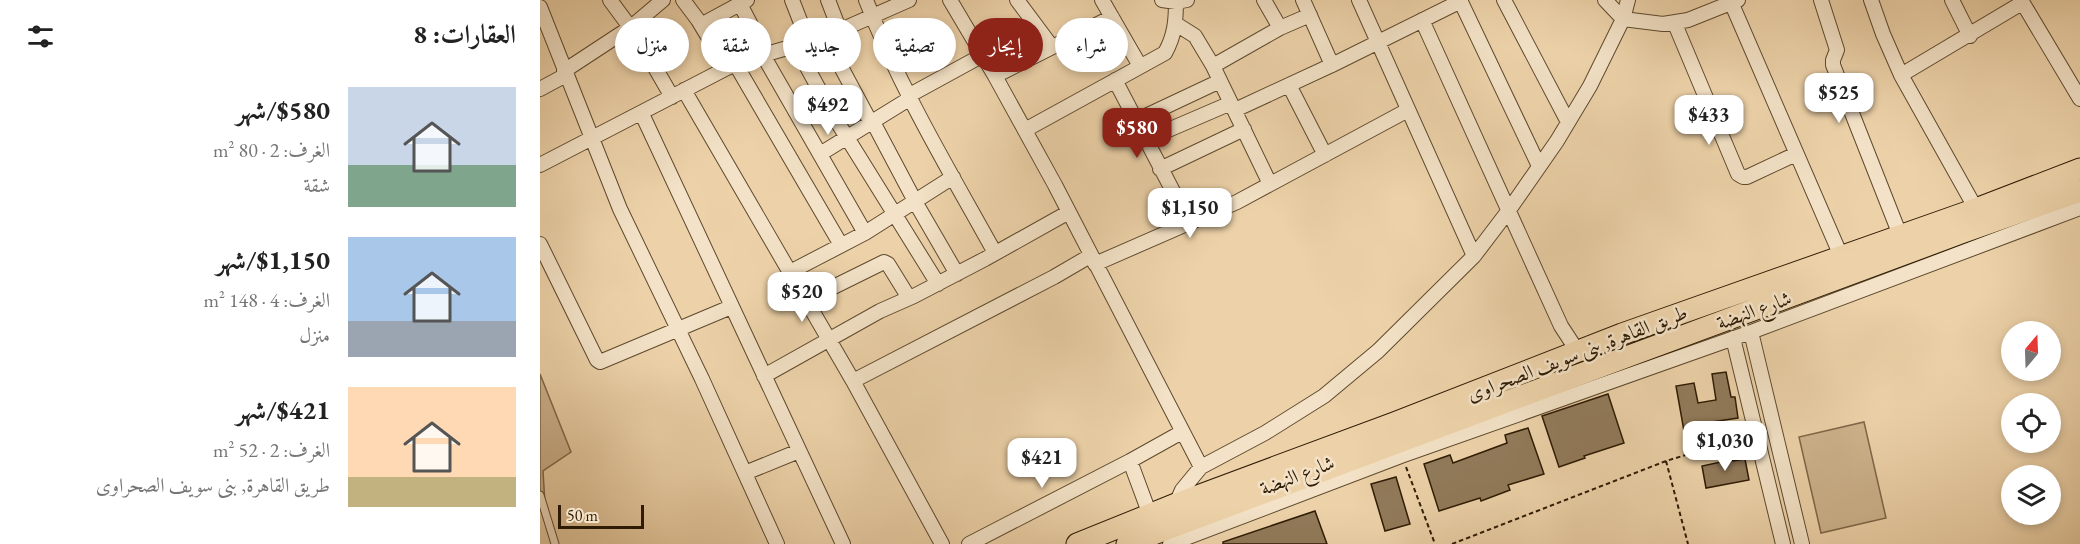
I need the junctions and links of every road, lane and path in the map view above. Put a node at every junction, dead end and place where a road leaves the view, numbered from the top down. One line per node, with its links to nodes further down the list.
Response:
1 (610, 0): 29 (street)
2 (663, 0): 30 (street)
3 (683, 0): 40 (street)
4 (792, 0): 33 (street)
5 (828, 0): 34 (street)
6 (866, 0): 27 (street)
7 (909, 0): 27 (street)
8 (950, 0): 42 (street)
9 (1017, 0): 46 (street)
10 (1102, 0): 28 (street)
11 (1264, 0): 41 (street)
12 (1303, 0): 26 (street)
13 (1359, 0): 45 (street)
14 (1504, 0): 73 (street)
15 (1605, 0): 35 (street)
16 (1628, 0): 35 (street)
17 (1821, 0): 97 (street)
18 (1871, 0): 59 (street)
19 (1952, 0): 43 (street)
20 (1175, 1): 38 (street)
21 (1460, 1): 36 (street); 83 (street)
22 (1734, 1): 39 (street); 80 (street)
23 (2022, 1): 43 (street); 67 (street)
24 (744, 2): 31 (street); 32 (street)
25 (540, 7): 58 (street)
26 (1310, 15): 41 (street); 48 (street)
27 (873, 17): 37 (street); 66 (street)
28 (1112, 17): 46 (street); 50 (street)
29 (624, 18)
30 (642, 18)
31 (714, 18)
32 (750, 18)
33 (796, 18)
34 (835, 18)
35 (1623, 19): 39 (street); 73 (street)
36 (1422, 20): 45 (street); 92 (street)
37 (861, 22)
38 (1176, 24): 50 (street); 51 (street)
39 (1675, 24): 80 (street)
40 (701, 25)
41 (1280, 28): 51 (street)
42 (968, 30)
43 (1970, 36): 59 (street)
44 (615, 38): 58 (street)
45 (1378, 41): 48 (street); 69 (street)
46 (1052, 47): 60 (street)
47 (968, 63): 66 (street)
48 (1332, 64): 63 (street)
49 (771, 66): 79 (street)
50 (1140, 66): 61 (street)
51 (1213, 66): 62 (street)
52 (663, 72): 65 (street)
53 (721, 72): 65 (street)
54 (734, 72): 100 (street)
55 (810, 72): 76 (street)
56 (844, 72): 71 (street)
57 (993, 72): 60 (street)
58 (565, 73): 64 (street); 77 (street)
59 (1901, 75): 91 (street)
60 (995, 76): 75 (street)
61 (1114, 80): 72 (street); 75 (street)
62 (1220, 81): 68 (street); 72 (street)
63 (1289, 84): 68 (street); 81 (street)
64 (540, 89)
65 (678, 93): 70 (street); 105 (street)
66 (908, 97): 71 (street); 86 (street)
67 (2080, 99)
68 (1233, 106): 74 (street); 78 (street)
69 (1408, 110): 81 (street); 102 (street)
70 (642, 114): 77 (street); 110 (street)
71 (872, 122): 76 (street); 89 (street)
72 (1135, 122): 78 (street)
73 (1568, 122): 83 (street)
74 (1244, 129): 84 (street); 87 (street)
75 (1025, 130): 93 (street)
76 (847, 137): 79 (street); 94 (street)
77 (592, 140): 82 (street); 111 (street)
78 (1145, 140): 84 (street)
79 (820, 154): 96 (street)
80 (1796, 154): 103 (street)
81 (1325, 155): 87 (street)
82 (540, 165)
83 (1539, 166): 92 (street)
84 (1160, 169): 95 (street)
85 (2080, 169): 91 (main road, طريق القاهرة, بنى سويف الصحراوى)
86 (953, 177): 89 (street); 101 (street)
87 (1270, 184): 95 (street)
88 (2080, 191): 98 (main road, طريق القاهرة, بنى سويف الصحراوى)
89 (915, 202): 94 (street); 106 (street)
90 (2080, 208): 98 (street, شارع النهضة)
91 (1976, 209): 97 (main road, طريق القاهرة, بنى سويف الصحراوى)
92 (1509, 210): 102 (street); 116 (street)
93 (1069, 212): 101 (street); 104 (street)
94 (895, 214): 96 (street); 107 (street)
95 (1189, 222): 104 (street)
96 (865, 233): 100 (street)
97 (1900, 235): 103 (main road, طريق القاهرة, بنى سويف الصحراوى)
98 (1964, 242): 112 (street, شارع النهضة); 117 (main road, طريق القاهرة, بنى سويف الصحراوى)
99 (540, 244): 111 (street)
100 (841, 245): 105 (street)
101 (995, 253): 106 (street)
102 (1473, 256): 126 (street)
103 (1840, 256): 113 (main road, طريق القاهرة, بنى سويف الصحراوى)
104 (1093, 260): 119 (street); 120 (street)
105 (790, 272): 109 (street)
106 (957, 274): 107 (street)
107 (938, 284): 108 (street)
108 (909, 298): 109 (street); 115 (street)
109 (807, 300): 115 (street)
110 (731, 307): 111 (street); 118 (street)
111 (678, 331): 127 (street)
112 (1751, 332): 114 (street, شارع النهضة); 143 (street)
113 (1622, 334): 116 (main road, طريق القاهرة, بنى سويف الصحراوى); 117 (main road)
114 (1733, 338): 117 (street, شارع النهضة); 121 (street)
115 (829, 339): 118 (street); 119 (street)
116 (1578, 352): 129 (main road, طريق القاهرة, بنى سويف الصحراوى)
117 (1632, 364): 123 (street, شارع النهضة); 137 (main road, طريق القاهرة, بنى سويف الصحراوى)
118 (764, 376): 122 (street)
119 (853, 381): 134 (street)
120 (1182, 432): 124 (street); 126 (street)
121 (1756, 434): 125 (path); 142 (street)
122 (799, 451): 127 (street); 133 (street)
123 (1401, 456): 138 (street, شارع النهضة); 139 (path)
124 (1130, 461): 130 (street); 135 (street)
125 (1666, 461): 140 (path); 141 (path)
126 (1201, 467): 129 (street)
127 (745, 473): 132 (street)
128 (540, 495): 131 (lane)
129 (1176, 504): 130 (main road, طريق القاهرة, بنى سويف الصحراوى)
130 (1150, 515): 136 (main road, طريق القاهرة, بنى سويف الصحراوى)
131 (555, 544)
132 (777, 544)
133 (843, 544)
134 (942, 544)
135 (969, 544)
136 (1077, 544)
137 (1127, 544)
138 (1170, 544)
139 (1435, 544)
140 (1452, 544)
141 (1688, 544)
142 (1783, 544)
143 (1802, 544)

